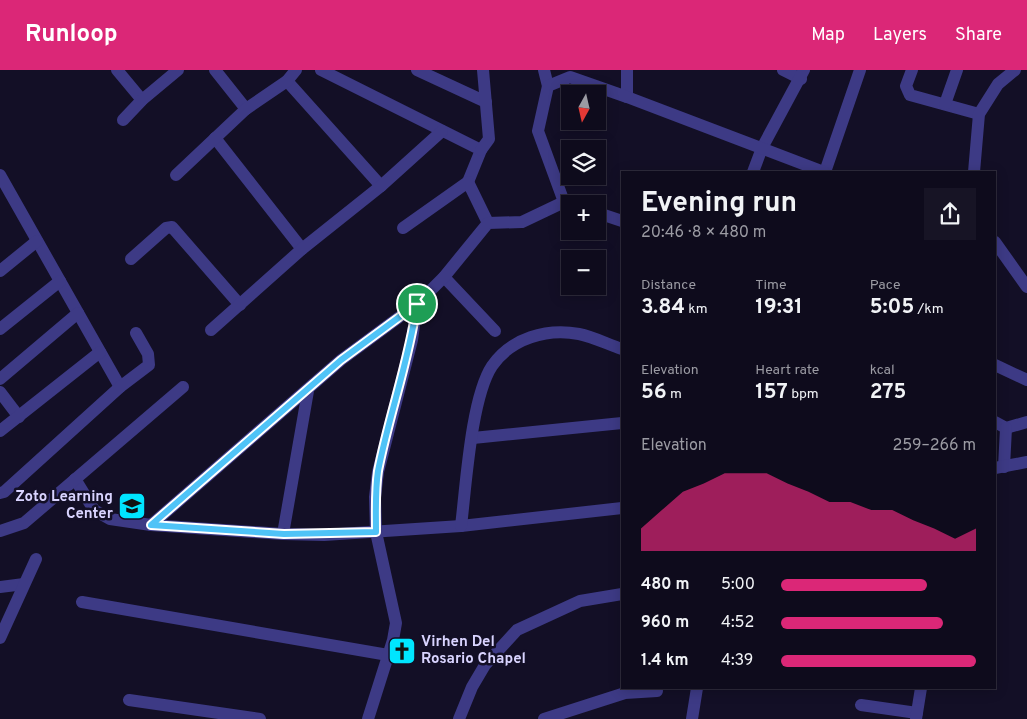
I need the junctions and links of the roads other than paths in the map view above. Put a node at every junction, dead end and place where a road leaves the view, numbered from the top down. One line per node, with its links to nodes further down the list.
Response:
1 (117, 70): 20 (street)
2 (178, 70): 20 (street)
3 (215, 70): 23 (street)
4 (296, 70): 17 (street)
5 (321, 70): 16 (street)
6 (417, 70): 21 (street)
7 (483, 70): 21 (street)
8 (544, 70): 18 (street)
9 (627, 70): 19 (street)
10 (783, 70): 15 (street)
11 (860, 70): 32 (street)
12 (912, 70): 22 (street)
13 (957, 70): 22 (street)
14 (1015, 70): 24 (street)
15 (802, 74): 28 (street)
16 (340, 75): 26 (street)
17 (287, 81): 23 (street); 37 (street)
18 (548, 86): 19 (street); 38 (street)
19 (627, 96): 28 (street)
20 (142, 100): 25 (street)
21 (486, 102): 29 (street)
22 (945, 104): 24 (street)
23 (246, 109): 27 (street)
24 (979, 114): 33 (street)
25 (123, 120)
26 (442, 131): 29 (street); 37 (street)
27 (215, 138): 35 (street); 46 (street)
28 (762, 148): 30 (street); 31 (street)
29 (481, 150): 36 (street)
30 (753, 171)
31 (822, 171)
32 (825, 171)
33 (974, 171)
34 (0, 175): 44 (street)
35 (176, 175)
36 (468, 182): 42 (street); 43 (street)
37 (381, 186): 46 (street)
38 (564, 195)
39 (561, 206): 42 (street)
40 (606, 215): 41 (street)
41 (621, 221)
42 (488, 223): 49 (street)
43 (403, 228)
44 (38, 241): 48 (street); 50 (street)
45 (996, 243): 51 (street)
46 (302, 249): 53 (street)
47 (131, 260): 53 (street)
48 (0, 271)
49 (444, 277): 52 (street); 57 (street)
50 (60, 281): 54 (street); 55 (street)
51 (1027, 287)
52 (417, 304): 66 (street); 82 (street)
53 (240, 305): 56 (street)
54 (78, 313): 60 (street); 62 (street)
55 (0, 329)
56 (211, 330)
57 (495, 331)
58 (136, 333): 64 (street)
59 (621, 349): 73 (street)
60 (100, 352): 64 (street); 68 (street)
61 (996, 365): 63 (street)
62 (0, 379)
63 (1027, 380)
64 (120, 387): 77 (street)
65 (183, 387): 76 (street)
66 (308, 391): 79 (street); 83 (street)
67 (0, 392): 68 (street)
68 (19, 417): 72 (street)
69 (621, 422): 73 (street)
70 (1027, 422): 71 (street)
71 (1001, 425): 75 (street)
72 (0, 430)
73 (473, 438): 80 (street)
74 (1027, 462): 75 (street)
75 (1000, 467)
76 (75, 479): 79 (street); 81 (street)
77 (0, 493)
78 (621, 508): 80 (street)
79 (151, 525): 83 (street)
80 (461, 526): 82 (street)
81 (0, 531)
82 (376, 532): 83 (street); 90 (street)
83 (284, 534)
84 (36, 559): 85 (street)
85 (24, 584): 86 (street); 89 (street)
86 (0, 587)
87 (621, 594): 99 (street)
88 (82, 602): 90 (street)
89 (0, 638)
90 (388, 655): 98 (street)
91 (697, 689): 101 (street)
92 (921, 689): 96 (street)
93 (657, 691): 100 (street)
94 (129, 700): 97 (street)
95 (861, 705): 96 (street)
96 (917, 716)
97 (260, 719)
98 (368, 719)
99 (459, 719)
100 (544, 719)
101 (692, 719)

